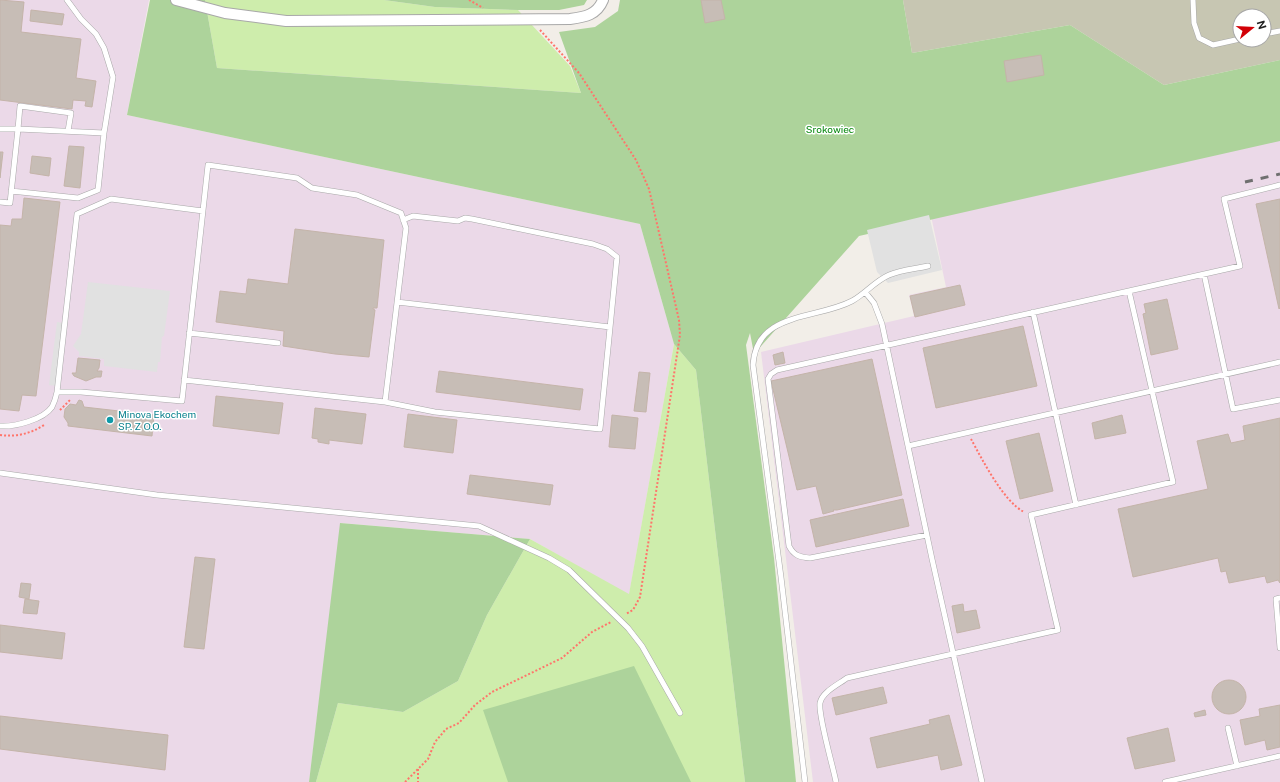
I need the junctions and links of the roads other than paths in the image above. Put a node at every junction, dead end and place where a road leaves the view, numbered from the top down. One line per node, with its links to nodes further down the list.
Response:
1 (67, 0): 9 (lane)
2 (176, 0): 3 (street)
3 (603, 0)
4 (1193, 0): 5 (lane)
5 (1232, 41)
6 (0, 129): 7 (lane)
7 (18, 129): 8 (lane); 8 (lane); 11 (lane)
8 (68, 131): 9 (lane)
9 (104, 133): 11 (lane)
10 (1280, 185): 16 (lane)
11 (12, 191): 12 (lane)
12 (0, 202)
13 (203, 211): 14 (lane); 22 (lane); 29 (lane)
14 (403, 220): 19 (lane); 21 (lane)
15 (928, 266): 18 (lane)
16 (1204, 274): 17 (lane); 26 (lane)
17 (1129, 291): 20 (lane); 28 (lane)
18 (865, 292): 24 (lane); 45 (lane)
19 (397, 302): 21 (lane); 31 (lane)
20 (1033, 312): 24 (lane); 32 (lane)
21 (610, 327): 31 (lane)
22 (189, 333): 23 (lane); 27 (lane)
23 (278, 343)
24 (887, 345): 34 (lane); 37 (lane)
25 (1280, 362): 26 (lane)
26 (1226, 374): 28 (lane); 30 (lane)
27 (184, 380): 29 (lane); 31 (lane)
28 (1152, 391): 32 (lane); 36 (lane)
29 (57, 392): 33 (lane)
30 (1280, 400)
31 (385, 402)
32 (1056, 412): 34 (lane); 36 (lane)
33 (0, 426)
34 (908, 446): 37 (lane)
35 (0, 473): 41 (lane)
36 (1076, 505): 40 (lane)
37 (927, 535): 40 (lane)
38 (1280, 598): 39 (lane)
39 (1280, 648)
40 (954, 654): 46 (lane); 47 (lane)
41 (680, 713)
42 (1228, 728): 44 (lane)
43 (1280, 756): 44 (lane)
44 (1237, 766): 48 (lane)
45 (805, 782)
46 (836, 782)
47 (982, 782)
48 (1165, 782)

